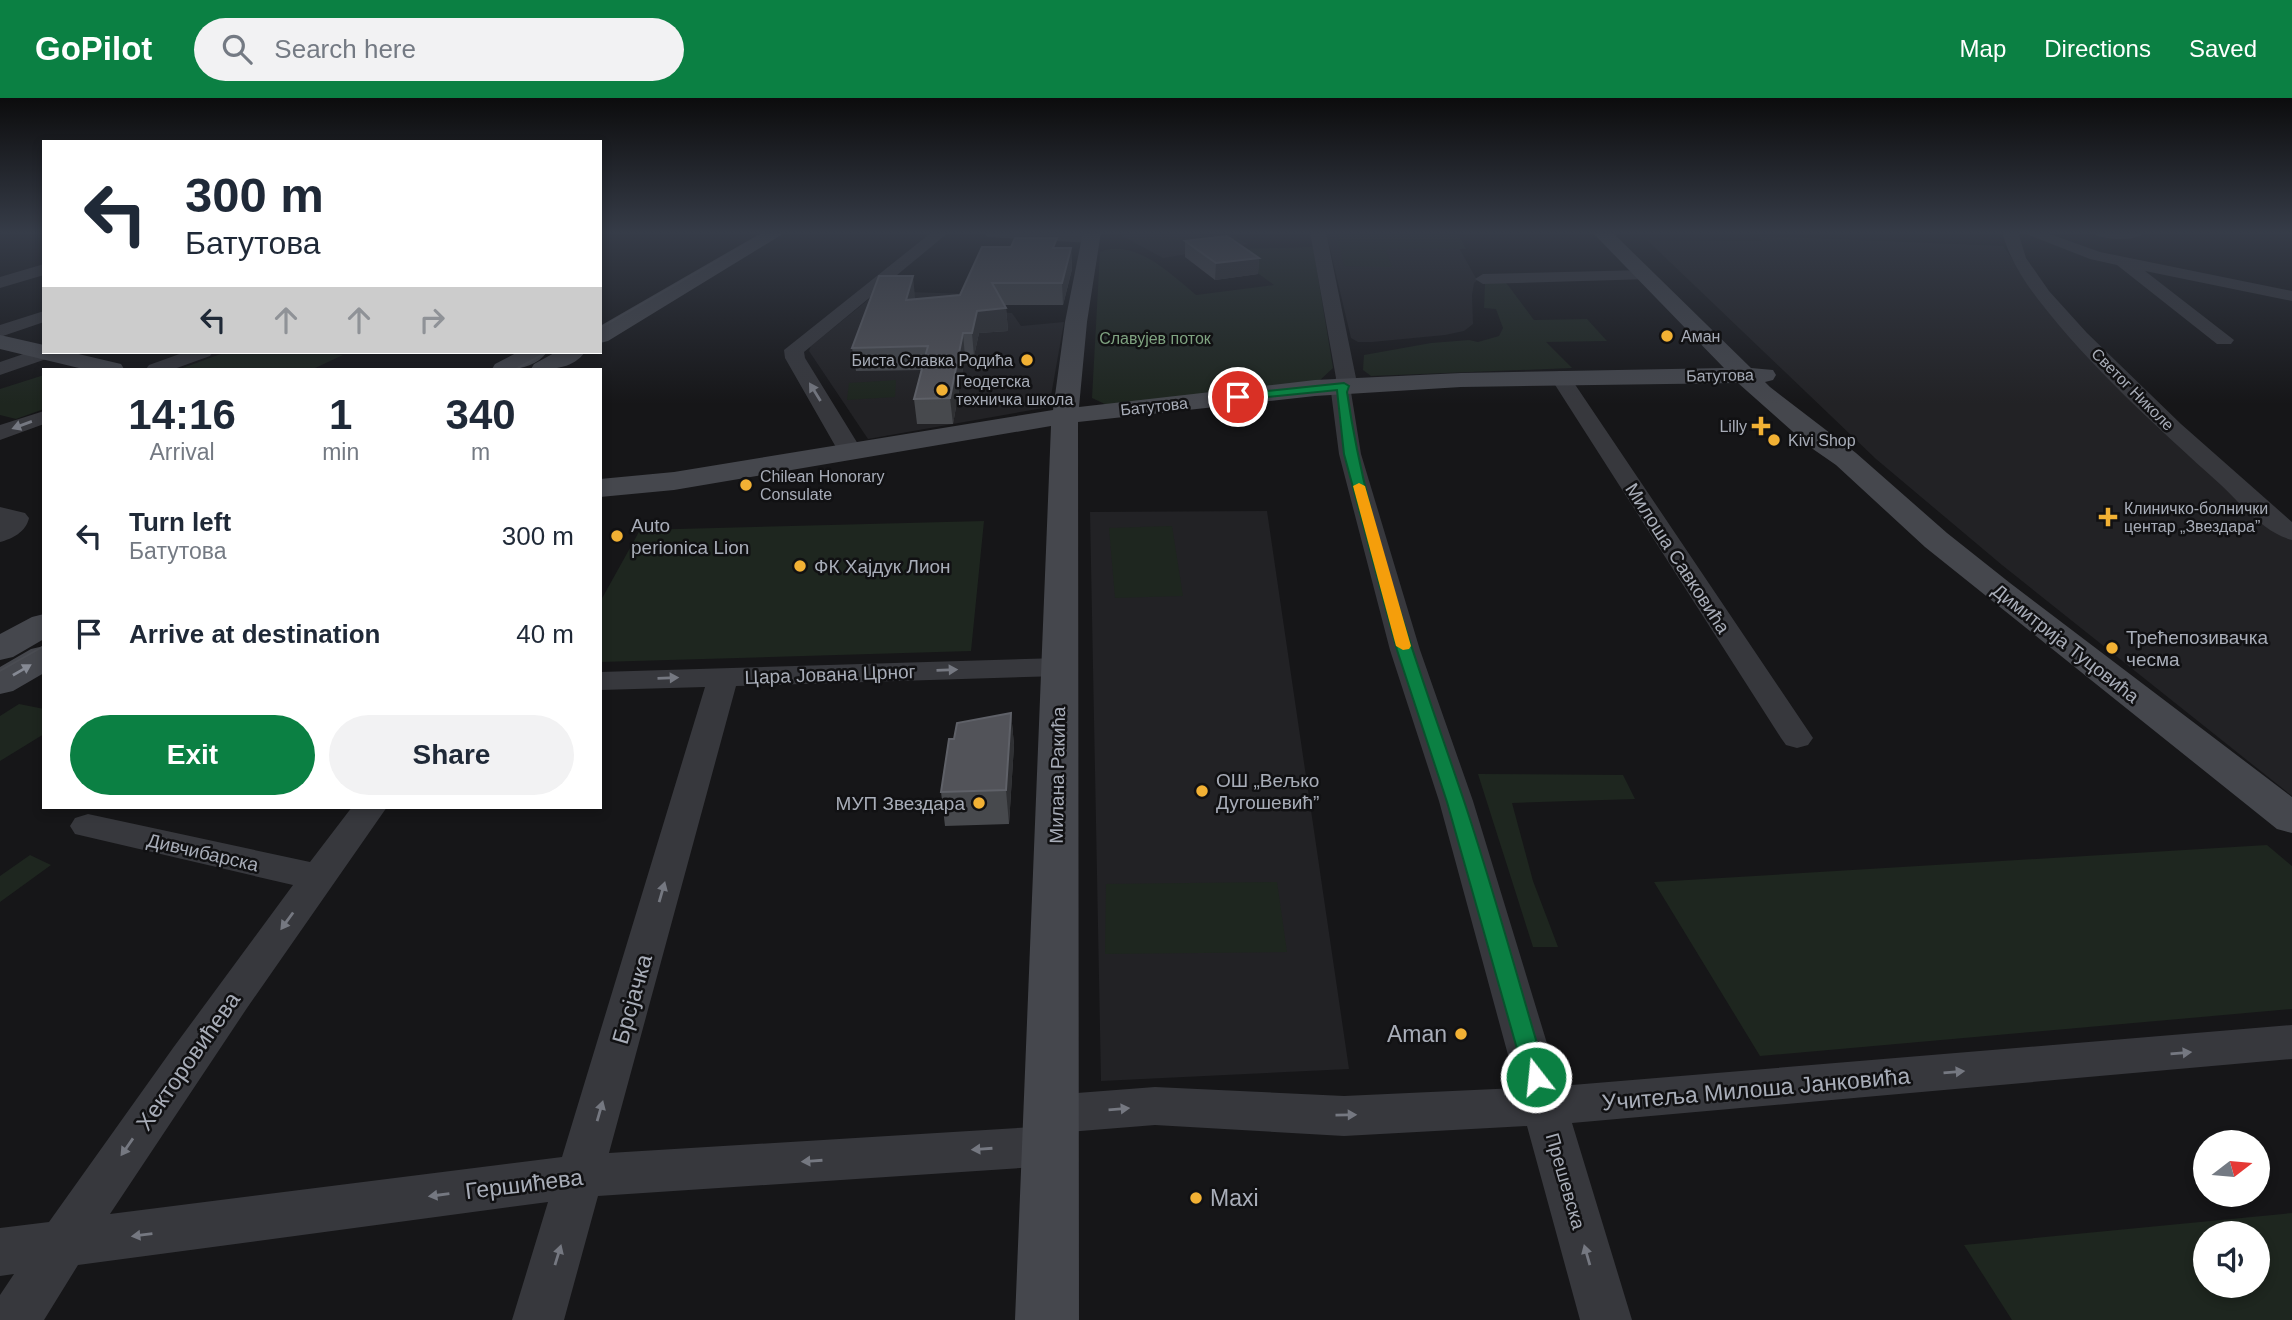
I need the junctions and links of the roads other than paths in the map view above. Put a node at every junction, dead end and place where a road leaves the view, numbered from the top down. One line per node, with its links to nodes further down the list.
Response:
1 (648, 289): 12 (main road)
2 (680, 289): 15 (main road)
3 (871, 289): 35 (street, one-way to 3)
4 (1082, 289): 32 (main road, Милана Ракића)
5 (1329, 289): 31 (street, Прешевска)
6 (1659, 289): 29 (main road, Димитрија Туцовића)
7 (1673, 289): 29 (main road, Димитрија Туцовића)
8 (2039, 289): 37 (street, Светог Николе)
9 (2158, 289): 16 (street)
10 (2257, 289): 11 (street)
11 (2292, 296)
12 (602, 315)
13 (42, 317): 14 (street)
14 (0, 331)
15 (602, 335)
16 (2224, 340)
17 (0, 342): 18 (main road)
18 (42, 352)
19 (42, 354): 28 (street)
20 (49, 354): 24 (main road)
21 (197, 354): 25 (street)
22 (531, 354): 26 (main road)
23 (569, 354): 27 (main road)
24 (108, 368)
25 (159, 368)
26 (505, 368)
27 (545, 368)
28 (0, 369)
29 (1754, 375): 30 (main road, Батутова); 47 (main road, Димитрија Туцовића)
30 (1560, 377): 31 (main road, Батутова); 45 (street, Милоша Савковића)
31 (1344, 386): 32 (main road, Батутова); 51 (street, Прешевска)
32 (1065, 416): 35 (main road, Батутова); 41 (main road, Милана Ракића)
33 (42, 418): 34 (street, one-way to 34)
34 (0, 433)
35 (849, 451): 36 (main road, Батутова)
36 (602, 487)
37 (2287, 529)
38 (42, 625): 39 (main road)
39 (0, 649)
40 (42, 658): 44 (main road, one-way to 40)
41 (1060, 667): 42 (street, Цара Јована Црног, one-way to 41); 52 (main road, Милана Ракића)
42 (723, 677): 43 (street, Цара Јована Црног, one-way to 42); 53 (street, Брсјачка, one-way to 42)
43 (602, 681)
44 (0, 682)
45 (1797, 738)
46 (369, 809): 49 (street, Хекторовићева)
47 (2292, 819)
48 (88, 826): 49 (street, Дивчибарска)
49 (318, 877): 54 (street, Хекторовићева, one-way to 54)
50 (2292, 1042): 51 (street, Учитеља Милоша Јанковића, one-way to 50)
51 (1544, 1105): 52 (street, Учитеља Милоша Јанковића, one-way to 51); 59 (street, Прешевска, one-way to 51)
52 (1051, 1130): 53 (street, Гершићева, one-way to 53); 58 (main road, Милана Ракића)
53 (581, 1176): 54 (street, Гершићева, one-way to 54); 57 (street, Брсјачка, one-way to 53)
54 (61, 1245): 55 (street, Гершићева); 56 (street, Хекторовићева)
55 (0, 1252)
56 (14, 1320)
57 (538, 1320)
58 (1047, 1320)
59 (1606, 1320)

